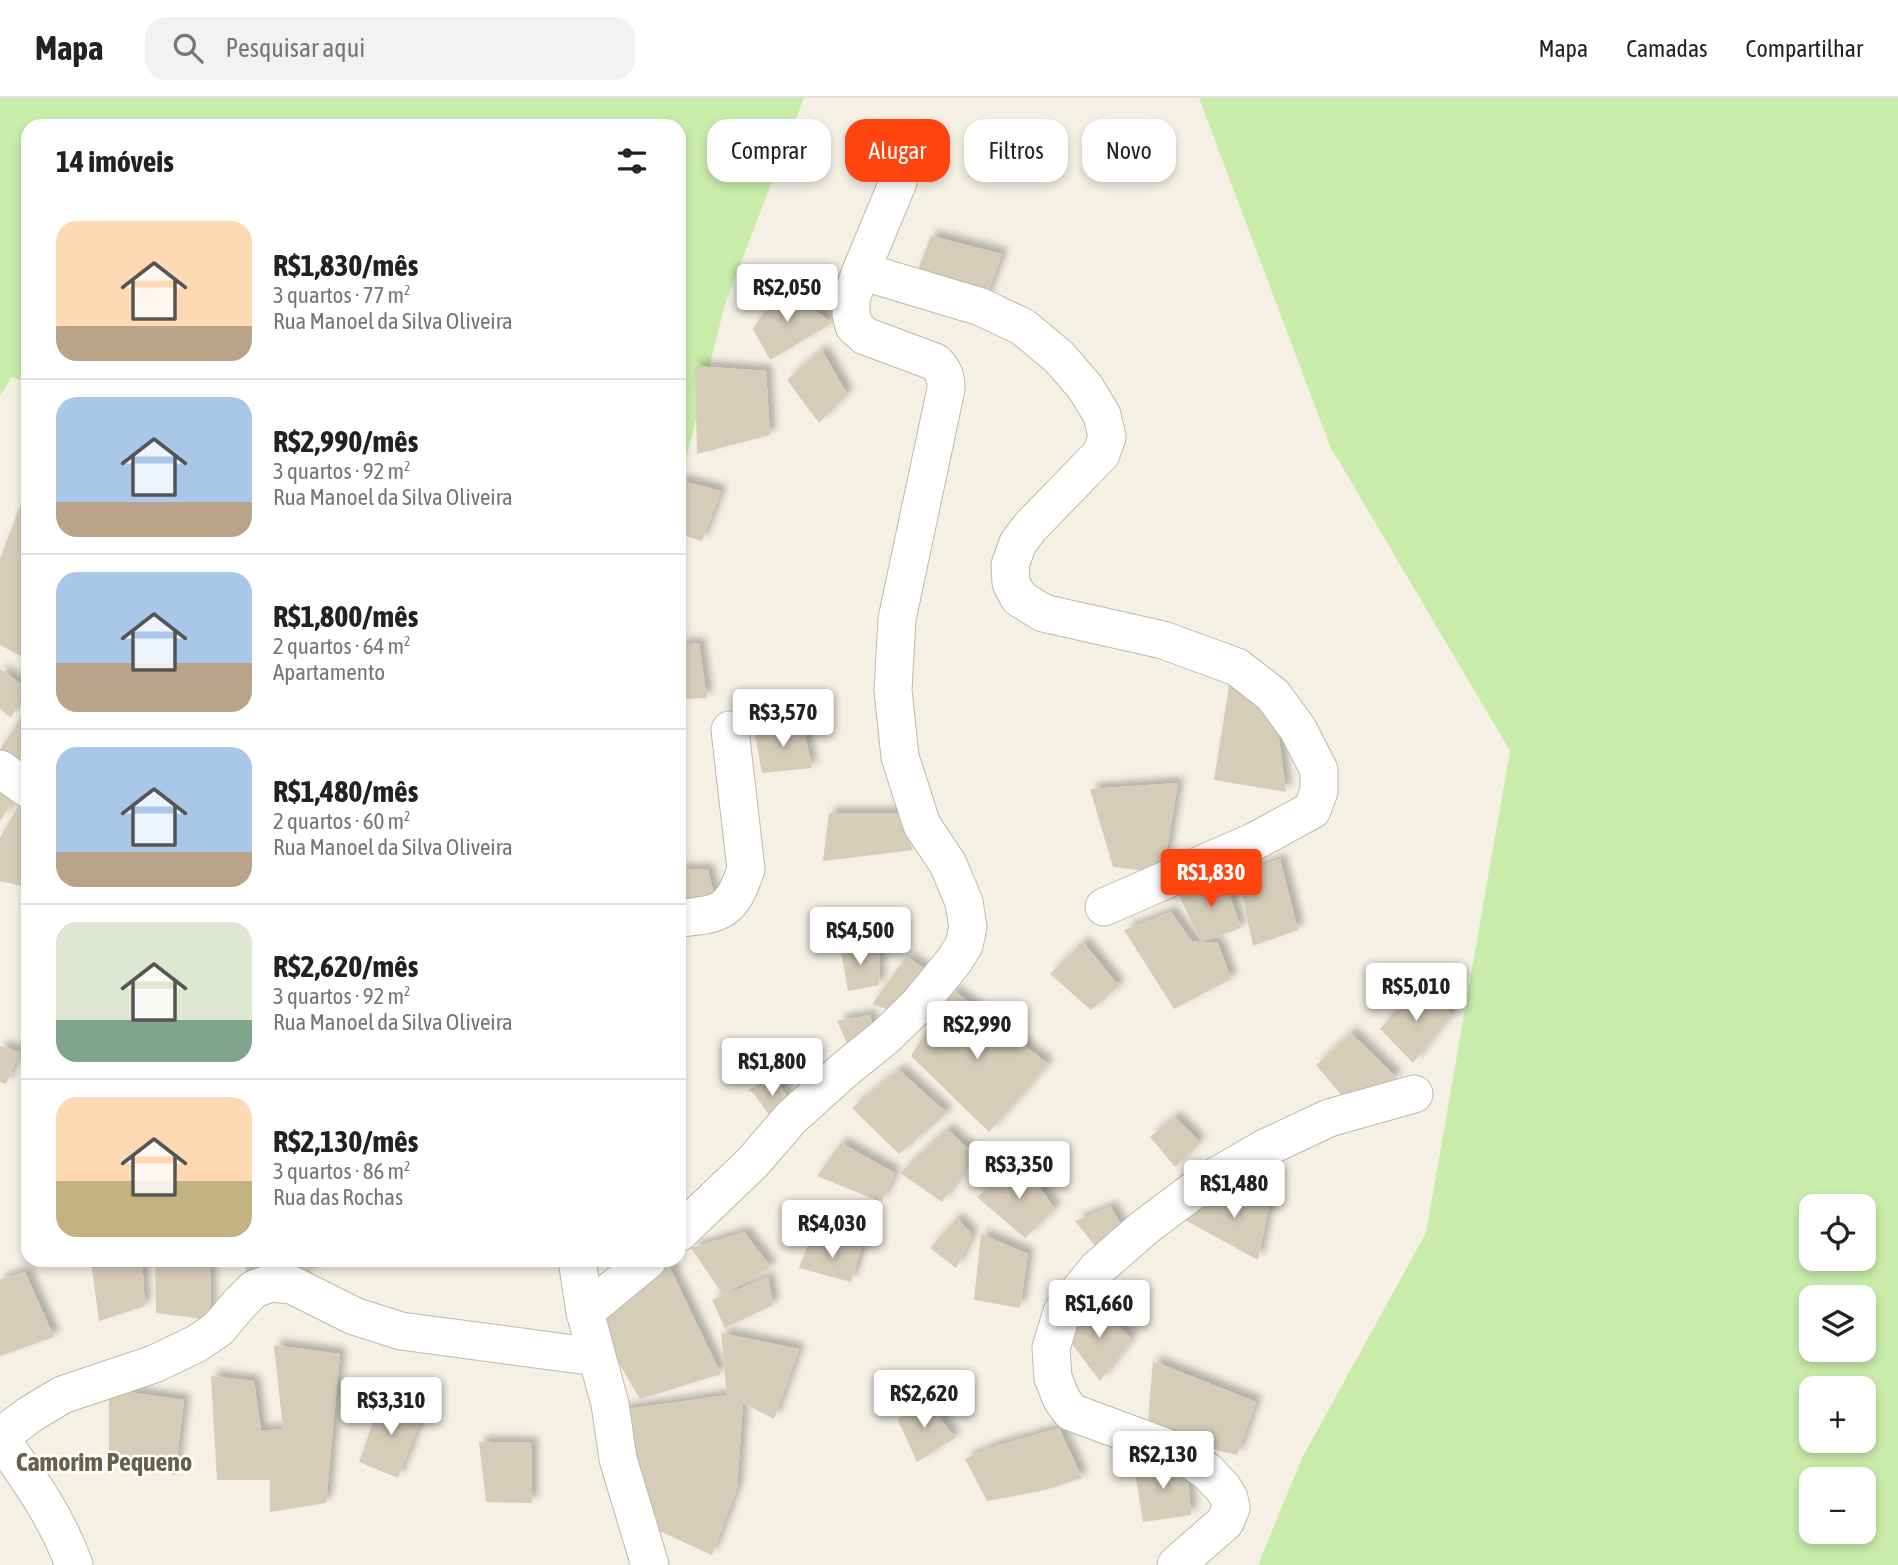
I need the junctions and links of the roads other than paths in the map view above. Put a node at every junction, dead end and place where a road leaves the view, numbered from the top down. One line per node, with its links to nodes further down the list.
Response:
1 (898, 182): 2 (street)
2 (861, 271): 6 (street); 9 (street)
3 (730, 730): 7 (street)
4 (0, 769): 5 (street)
5 (21, 784)
6 (1104, 907)
7 (686, 918)
8 (1414, 1094): 17 (street)
9 (686, 1226)
10 (578, 1267): 12 (street)
11 (639, 1267): 12 (street)
12 (584, 1312): 13 (street)
13 (596, 1357): 14 (street); 16 (street)
14 (0, 1438): 15 (street)
15 (74, 1565)
16 (650, 1565)
17 (1176, 1565)

